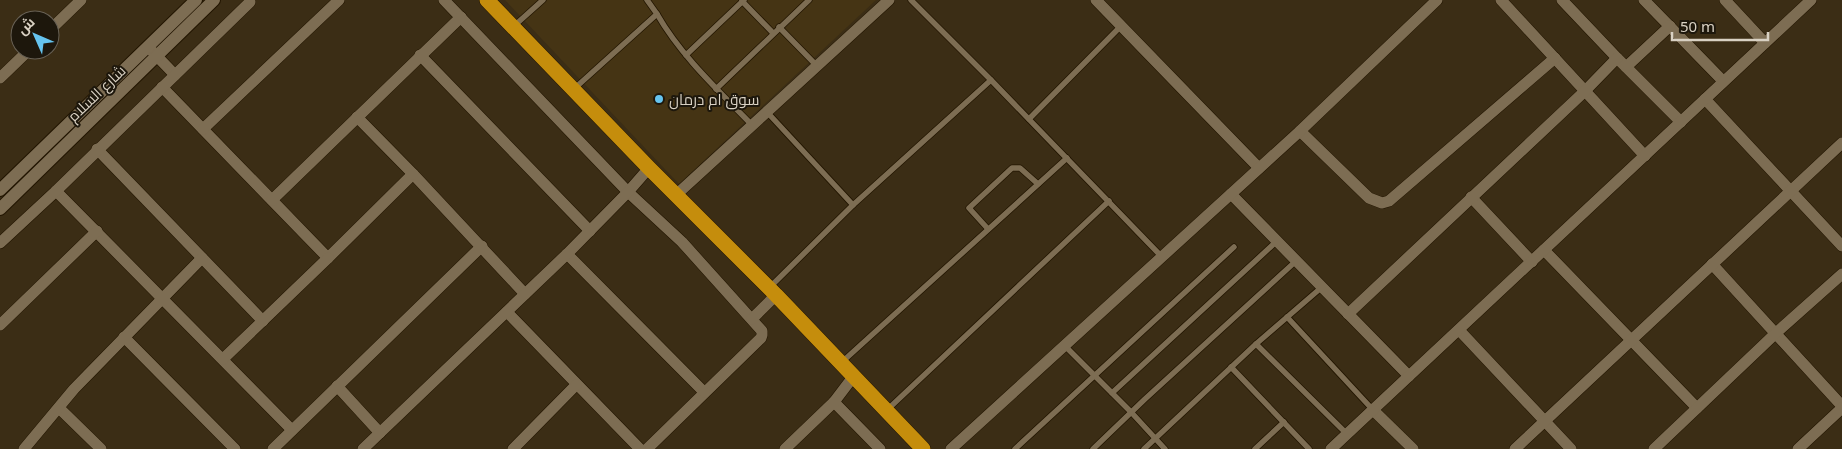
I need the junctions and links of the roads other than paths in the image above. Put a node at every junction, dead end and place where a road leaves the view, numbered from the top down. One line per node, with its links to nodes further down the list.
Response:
1 (81, 0): 23 (street)
2 (196, 0): 30 (main road, شارع السلام)
3 (339, 0): 52 (street)
4 (444, 0): 22 (street)
5 (487, 0): 25 (highway)
6 (543, 0): 25 (lane)
7 (647, 0): 21 (lane)
8 (809, 0): 26 (lane)
9 (889, 0): 36 (street)
10 (911, 0): 40 (lane)
11 (1096, 0): 27 (street)
12 (1437, 0): 53 (street)
13 (1501, 0): 33 (street)
14 (1562, 0): 34 (street)
15 (1644, 0): 24 (street)
16 (1725, 0): 29 (street)
17 (1811, 0): 29 (street)
18 (210, 1): 30 (main road, شارع السلام)
19 (743, 1): 28 (lane); 31 (lane)
20 (250, 2): 38 (street)
21 (657, 14): 31 (lane); 44 (lane)
22 (461, 17): 32 (street); 65 (street)
23 (60, 20)
24 (1670, 26): 37 (street); 41 (street)
25 (513, 27): 44 (highway)
26 (780, 27): 28 (lane); 36 (lane)
27 (1120, 27): 49 (lane); 59 (street)
28 (773, 34): 43 (lane)
29 (1765, 42): 41 (street)
30 (153, 51): 38 (street); 62 (main road, شارع السلام); 72 (main road, شارع السلام)
31 (686, 55): 43 (lane)
32 (420, 56): 48 (street); 75 (street)
33 (1555, 58): 45 (street); 53 (street)
34 (1616, 58): 37 (street); 45 (street)
35 (19, 60): 39 (street)
36 (817, 66): 47 (street)
37 (1626, 67): 50 (street)
38 (175, 75): 42 (street)
39 (0, 78)
40 (991, 80): 49 (lane); 71 (lane)
41 (1723, 81): 46 (street)
42 (162, 87): 52 (street); 55 (street)
43 (716, 89): 51 (lane)
44 (573, 90): 58 (highway)
45 (1585, 91): 56 (street); 68 (street)
46 (1705, 99): 50 (street); 64 (street)
47 (767, 112): 51 (street); 71 (lane)
48 (358, 118): 60 (street); 69 (street)
49 (1029, 119): 57 (lane)
50 (1681, 122): 56 (street)
51 (752, 126): 67 (street)
52 (203, 129): 69 (street)
53 (1300, 132): 59 (street)
54 (1842, 143): 64 (street)
55 (97, 149): 63 (street); 84 (street)
56 (1645, 156): 81 (street)
57 (1067, 158): 61 (lane); 70 (lane)
58 (649, 168): 65 (street); 67 (highway)
59 (1259, 168): 66 (street)
60 (413, 174): 78 (street); 85 (street)
61 (1038, 184): 73 (lane); 73 (lane)
62 (0, 190)
63 (56, 191): 74 (street); 77 (street)
64 (1792, 191): 79 (street); 88 (street)
65 (628, 192): 75 (street); 97 (street)
66 (1231, 194): 76 (street); 83 (street)
67 (676, 195): 91 (highway)
68 (1471, 197): 87 (street); 95 (street)
69 (272, 200): 85 (street)
70 (1109, 202): 83 (lane); 121 (lane)
71 (853, 205): 91 (lane)
72 (0, 209)
73 (988, 230): 107 (lane)
74 (97, 231): 93 (street); 99 (street)
75 (590, 231): 82 (street)
76 (1277, 241): 86 (street); 115 (lane)
77 (0, 242)
78 (482, 246): 92 (street); 113 (street)
79 (1842, 246)
80 (1234, 247): 109 (lane)
81 (1544, 250): 87 (street); 103 (street)
82 (567, 254): 92 (street); 114 (street)
83 (1161, 256): 105 (street)
84 (202, 258): 93 (street); 98 (street)
85 (328, 258): 98 (street)
86 (1296, 261): 90 (street); 122 (lane)
87 (1532, 262): 100 (street)
88 (1712, 264): 101 (street); 103 (street)
89 (1842, 274): 101 (street)
90 (1322, 287): 95 (street); 96 (lane)
91 (772, 291): 97 (street); 107 (highway)
92 (526, 294): 94 (street)
93 (162, 299): 102 (street); 106 (street)
94 (507, 312): 112 (street); 126 (street)
95 (1348, 314): 110 (street)
96 (1287, 317): 104 (lane); 120 (lane)
97 (752, 319): 114 (street)
98 (263, 321): 106 (street)
99 (0, 325)
100 (1459, 330): 110 (street); 123 (street)
101 (1776, 333): 117 (street); 119 (street)
102 (124, 337): 118 (street); 131 (street)
103 (1631, 340): 119 (street); 123 (street)
104 (1256, 344): 108 (lane); 127 (lane)
105 (1064, 345): 109 (lane); 140 (street)
106 (223, 359): 125 (street)
107 (840, 364): 111 (highway)
108 (1231, 367): 124 (lane); 128 (lane)
109 (1094, 375): 115 (lane); 141 (lane)
110 (1409, 376): 120 (street)
111 (853, 377): 116 (street); 121 (highway)
112 (576, 384): 134 (street); 135 (street)
113 (337, 386): 125 (street); 126 (street)
114 (704, 392): 136 (street)
115 (1112, 393): 122 (lane)
116 (834, 402): 137 (street); 138 (street)
117 (1842, 407): 152 (street)
118 (59, 408): 129 (street); 130 (street)
119 (1697, 408): 151 (street)
120 (1373, 410): 127 (street); 148 (street)
121 (886, 411): 139 (highway)
122 (1132, 412): 128 (lane); 142 (lane)
123 (1546, 421): 149 (street); 150 (street)
124 (1284, 422): 145 (lane); 146 (lane)
125 (292, 430): 132 (street)
126 (380, 432): 133 (street)
127 (1347, 435): 147 (street)
128 (1156, 439): 143 (lane); 144 (lane)
129 (24, 449)
130 (101, 449)
131 (235, 449)
132 (273, 449)
133 (363, 449)
134 (513, 449)
135 (640, 449)
136 (647, 449)
137 (785, 449)
138 (880, 449)
139 (923, 449)
140 (950, 449)
141 (1015, 449)
142 (1093, 449)
143 (1144, 449)
144 (1165, 449)
145 (1255, 449)
146 (1309, 449)
147 (1331, 449)
148 (1413, 449)
149 (1515, 449)
150 (1572, 449)
151 (1654, 449)
152 (1798, 449)

